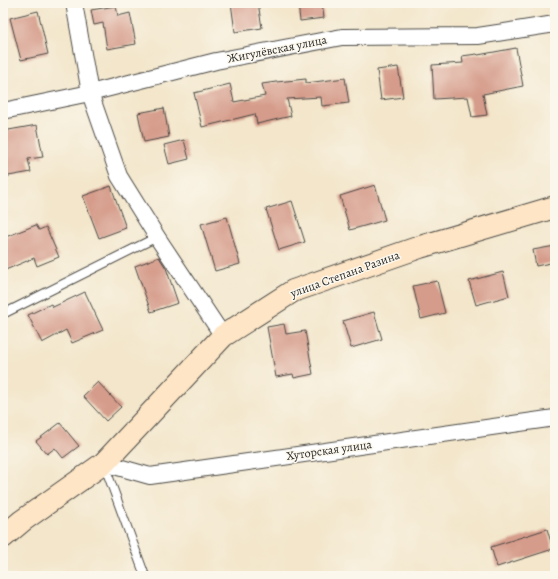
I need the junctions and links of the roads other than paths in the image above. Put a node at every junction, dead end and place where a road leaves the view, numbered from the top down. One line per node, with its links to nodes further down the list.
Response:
1 (74, 3): 3 (street)
2 (555, 24): 3 (street, Жигулёвская улица)
3 (90, 93): 4 (street, Жигулёвская улица); 6 (street)
4 (3, 111)
5 (555, 206): 8 (street, улица Степана Разина)
6 (157, 237): 7 (lane); 8 (street)
7 (3, 314)
8 (222, 336): 10 (street, улица Степана Разина)
9 (555, 418): 10 (street, Хуторская улица)
10 (104, 463): 11 (street, улица Степана Разина); 12 (lane)
11 (3, 538)
12 (145, 576)

